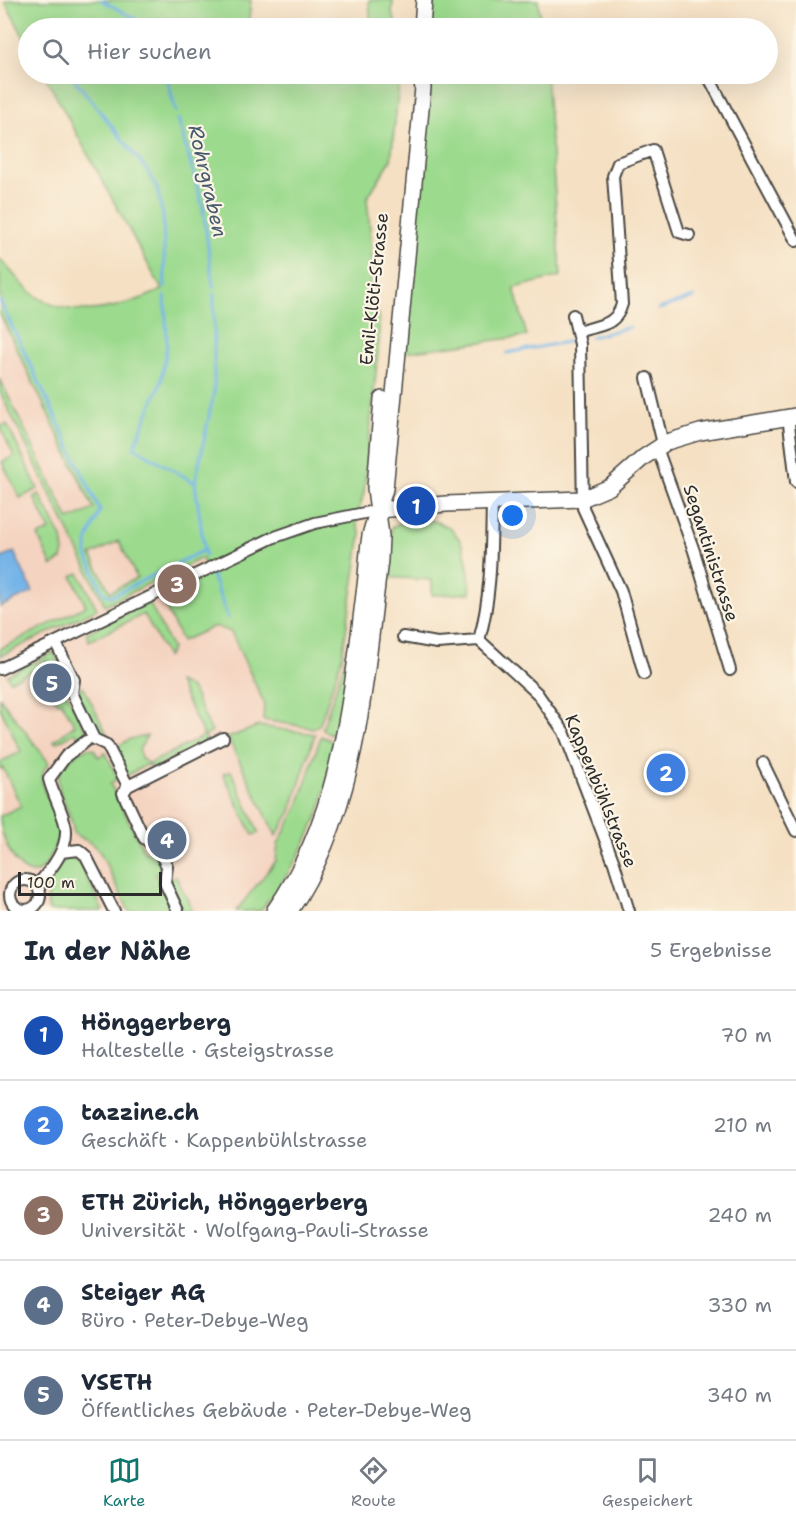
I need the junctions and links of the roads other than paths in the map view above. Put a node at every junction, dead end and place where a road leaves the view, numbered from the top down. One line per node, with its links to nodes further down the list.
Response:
1 (424, 0): 2 (street)
2 (423, 18)
3 (422, 84): 15 (street, Emil-Klöti-Strasse)
4 (712, 84): 6 (street)
5 (689, 235): 8 (street)
6 (796, 241)
7 (573, 315): 8 (street)
8 (578, 332): 13 (street)
9 (647, 378): 11 (street, Segantinistrasse)
10 (792, 416): 11 (street); 12 (street)
11 (660, 446): 13 (street); 20 (street, Segantinistrasse)
12 (796, 482)
13 (582, 499): 14 (street); 21 (street)
14 (492, 501): 15 (street); 17 (street)
15 (379, 510): 18 (street); 28 (street, Emil-Klöti-Strasse); 36 (street, Emil-Klöti-Strasse)
16 (403, 637): 17 (street)
17 (479, 640): 37 (street, Kappenbühlstrasse)
18 (56, 643): 19 (street); 25 (street)
19 (0, 669)
20 (730, 670)
21 (644, 674)
22 (223, 738): 25 (street)
23 (86, 741): 27 (street)
24 (763, 763): 26 (street)
25 (128, 786): 33 (street)
26 (796, 831)
27 (61, 852): 29 (street); 32 (street)
28 (296, 876): 34 (street); 35 (street, Emil-Klöti-Strasse)
29 (37, 885): 30 (street); 31 (street)
30 (6, 900): 31 (street)
31 (33, 909)
32 (114, 911)
33 (178, 911)
34 (265, 911)
35 (274, 911)
36 (290, 911)
37 (629, 911)

